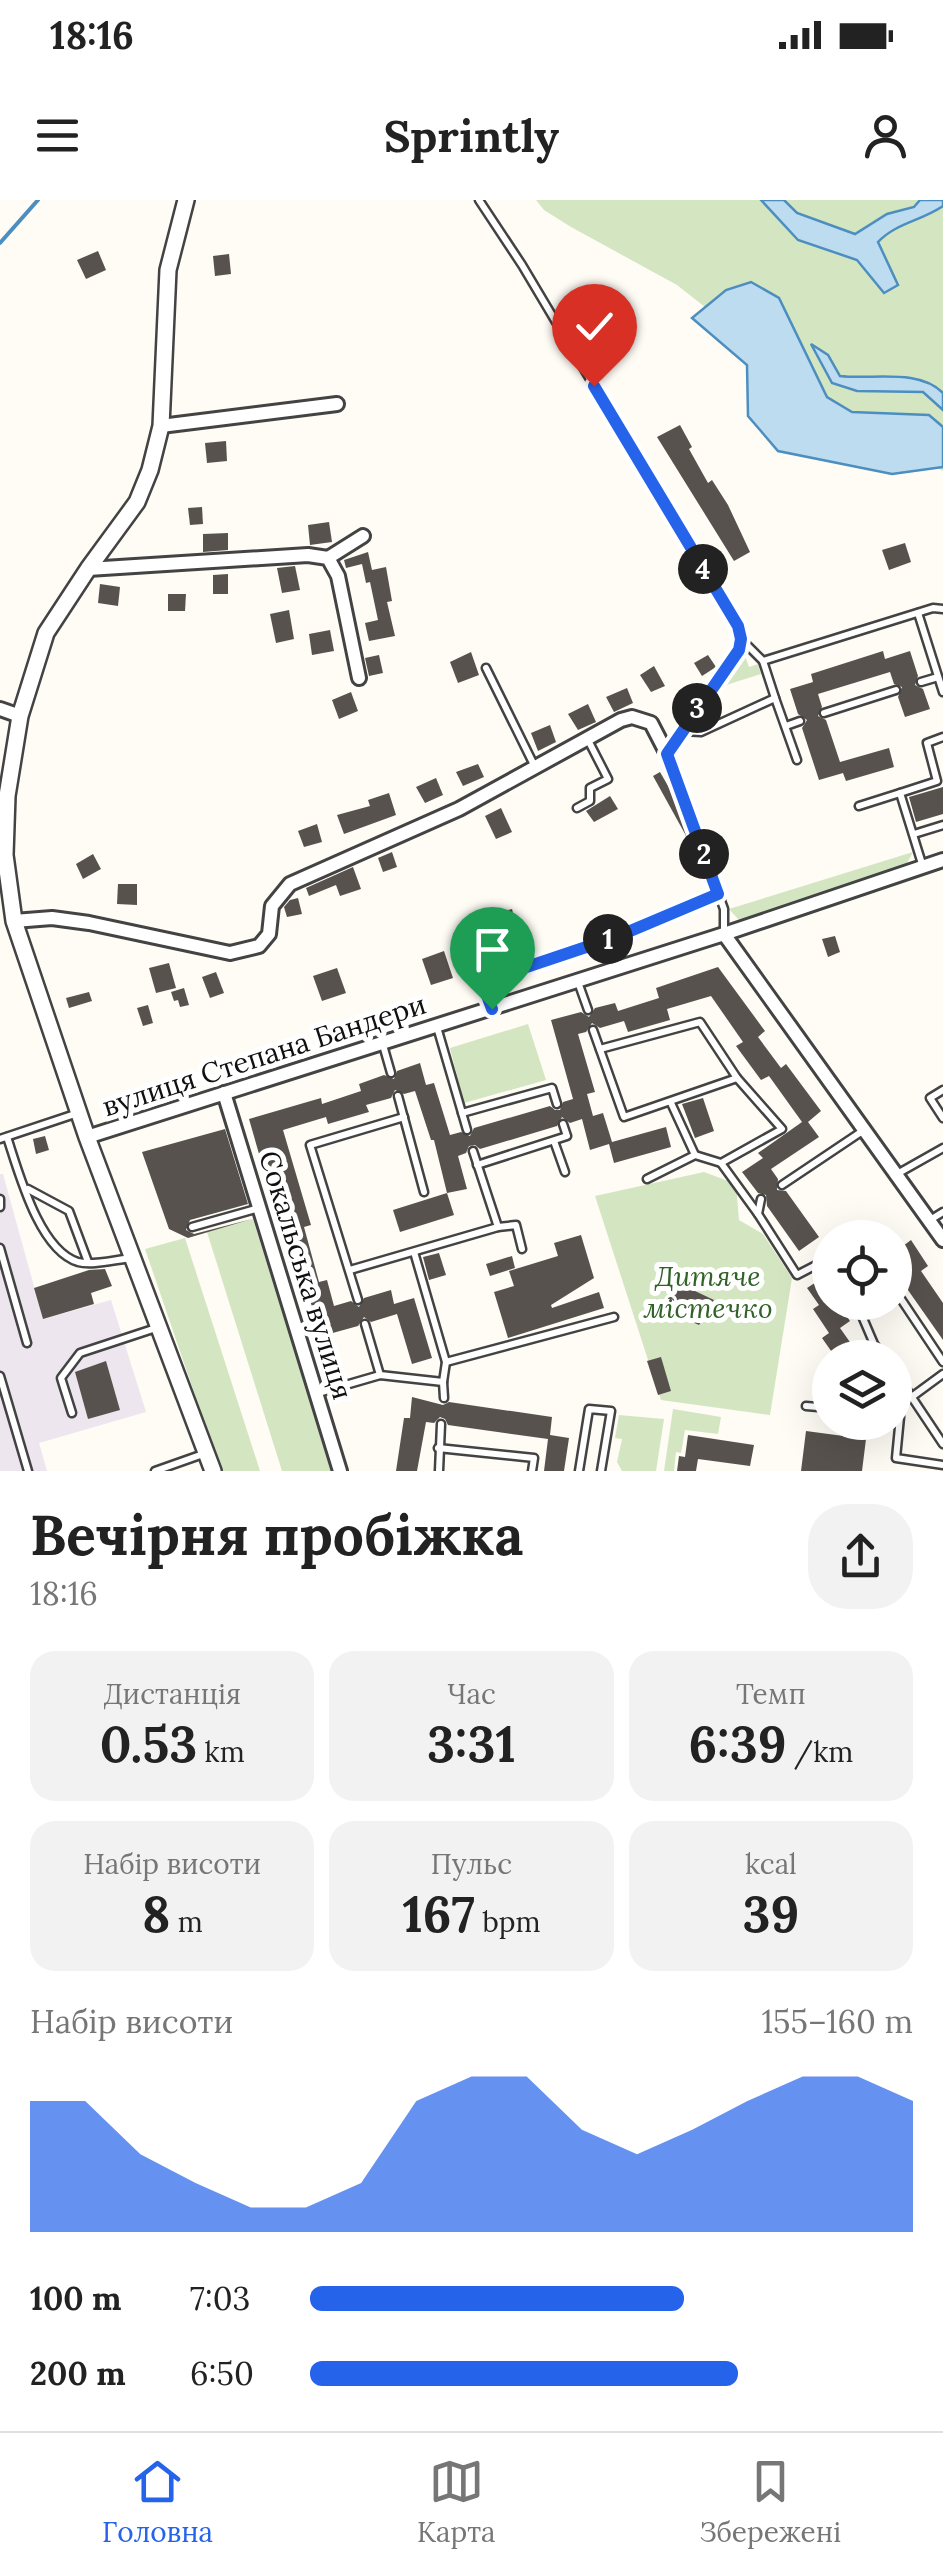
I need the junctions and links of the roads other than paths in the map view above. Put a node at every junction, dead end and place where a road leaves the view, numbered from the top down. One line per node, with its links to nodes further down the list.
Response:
1 (186, 200): 4 (street)
2 (479, 200): 10 (lane)
3 (337, 404): 4 (street)
4 (161, 426): 7 (street)
5 (363, 536): 6 (street)
6 (328, 558): 7 (street); 14 (street)
7 (88, 568): 21 (street)
8 (943, 608): 9 (lane)
9 (918, 613): 11 (lane); 13 (lane)
10 (741, 639): 11 (lane); 24 (lane)
11 (763, 661): 18 (lane)
12 (486, 668): 29 (lane)
13 (938, 677): 15 (lane); 17 (lane)
14 (359, 678)
15 (920, 682)
16 (896, 690): 20 (lane)
17 (943, 692)
18 (776, 698): 23 (lane); 24 (lane)
19 (0, 709): 21 (street)
20 (824, 713)
21 (20, 716): 38 (street)
22 (800, 722): 23 (lane)
23 (786, 726): 28 (lane)
24 (680, 731): 27 (lane)
25 (943, 737): 30 (lane)
26 (587, 739): 27 (street); 29 (street); 32 (lane)
27 (667, 754): 37 (lane)
28 (796, 760)
29 (536, 768): 38 (street)
30 (900, 793): 31 (lane); 34 (lane)
31 (860, 806)
32 (577, 808)
33 (943, 825): 34 (lane)
34 (914, 834): 36 (lane)
35 (943, 860): 36 (street, вулиця Степана Бандери)
36 (924, 867): 39 (street, вулиця Степана Бандери)
37 (718, 894): 39 (lane); 41 (lane)
38 (14, 921): 54 (street)
39 (724, 934): 40 (street, вулиця Степана Бандери); 59 (street)
40 (577, 980): 41 (street, вулиця Степана Бандери); 42 (lane)
41 (492, 1009): 43 (street, вулиця Степана Бандери)
42 (588, 1010)
43 (438, 1027): 45 (street, вулиця Степана Бандери); 55 (lane)
44 (593, 1030): 46 (lane)
45 (383, 1045): 47 (lane); 50 (street, вулиця Степана Бандери)
46 (600, 1050): 48 (lane); 52 (lane)
47 (391, 1073)
48 (737, 1078): 52 (lane); 68 (lane)
49 (943, 1090): 57 (lane)
50 (224, 1093): 62 (street, вулиця Степана Бандери); 76 (street, Сокальська вулиця)
51 (398, 1096): 56 (lane)
52 (671, 1102): 66 (lane)
53 (557, 1104): 55 (lane)
54 (79, 1112): 61 (lane); 62 (street)
55 (462, 1113): 60 (lane)
56 (404, 1117): 74 (lane); 89 (lane)
57 (943, 1118)
58 (564, 1124): 63 (lane)
59 (864, 1129): 70 (street); 72 (lane)
60 (467, 1130)
61 (3, 1138): 73 (lane)
62 (87, 1138): 86 (street)
63 (554, 1141): 67 (lane); 69 (lane)
64 (943, 1148): 70 (lane)
65 (473, 1151): 67 (lane)
66 (695, 1155): 68 (lane); 71 (lane)
67 (477, 1164): 81 (lane)
68 (721, 1164): 78 (lane)
69 (565, 1172)
70 (896, 1174): 79 (street)
71 (646, 1179)
72 (782, 1185)
73 (26, 1188): 87 (lane); 87 (lane)
74 (424, 1192)
75 (762, 1199): 78 (lane)
76 (260, 1208): 80 (lane); 102 (street, Сокальська вулиця)
77 (943, 1212): 79 (lane)
78 (758, 1214): 88 (lane)
79 (929, 1221): 82 (street)
80 (192, 1227)
81 (498, 1227): 84 (lane); 85 (lane)
82 (943, 1240)
83 (0, 1248): 95 (lane)
84 (522, 1249)
85 (414, 1252): 89 (lane); 96 (lane)
86 (134, 1258): 87 (lane); 94 (street)
87 (88, 1262)
88 (812, 1268)
89 (350, 1270): 90 (lane)
90 (358, 1300)
91 (912, 1316): 97 (lane)
92 (614, 1317): 96 (lane)
93 (364, 1324): 99 (lane)
94 (160, 1326): 107 (lane); 112 (street)
95 (27, 1344)
96 (446, 1362): 101 (lane)
97 (943, 1362)
98 (943, 1374): 103 (lane)
99 (380, 1375): 101 (lane); 102 (lane)
100 (0, 1376): 114 (lane)
101 (443, 1382): 104 (lane)
102 (317, 1393): 117 (street, Сокальська вулиця)
103 (913, 1396): 110 (lane)
104 (444, 1398)
105 (806, 1406): 106 (lane)
106 (812, 1406)
107 (72, 1413)
108 (441, 1424): 111 (lane)
109 (898, 1440): 113 (lane)
110 (943, 1443)
111 (438, 1448): 118 (lane); 119 (lane)
112 (208, 1453): 115 (lane); 116 (street)
113 (943, 1465)
114 (28, 1470)
115 (155, 1471)
116 (214, 1471)
117 (340, 1471)
118 (439, 1471)
119 (532, 1471)
120 (578, 1471): 121 (lane)
121 (601, 1471)

